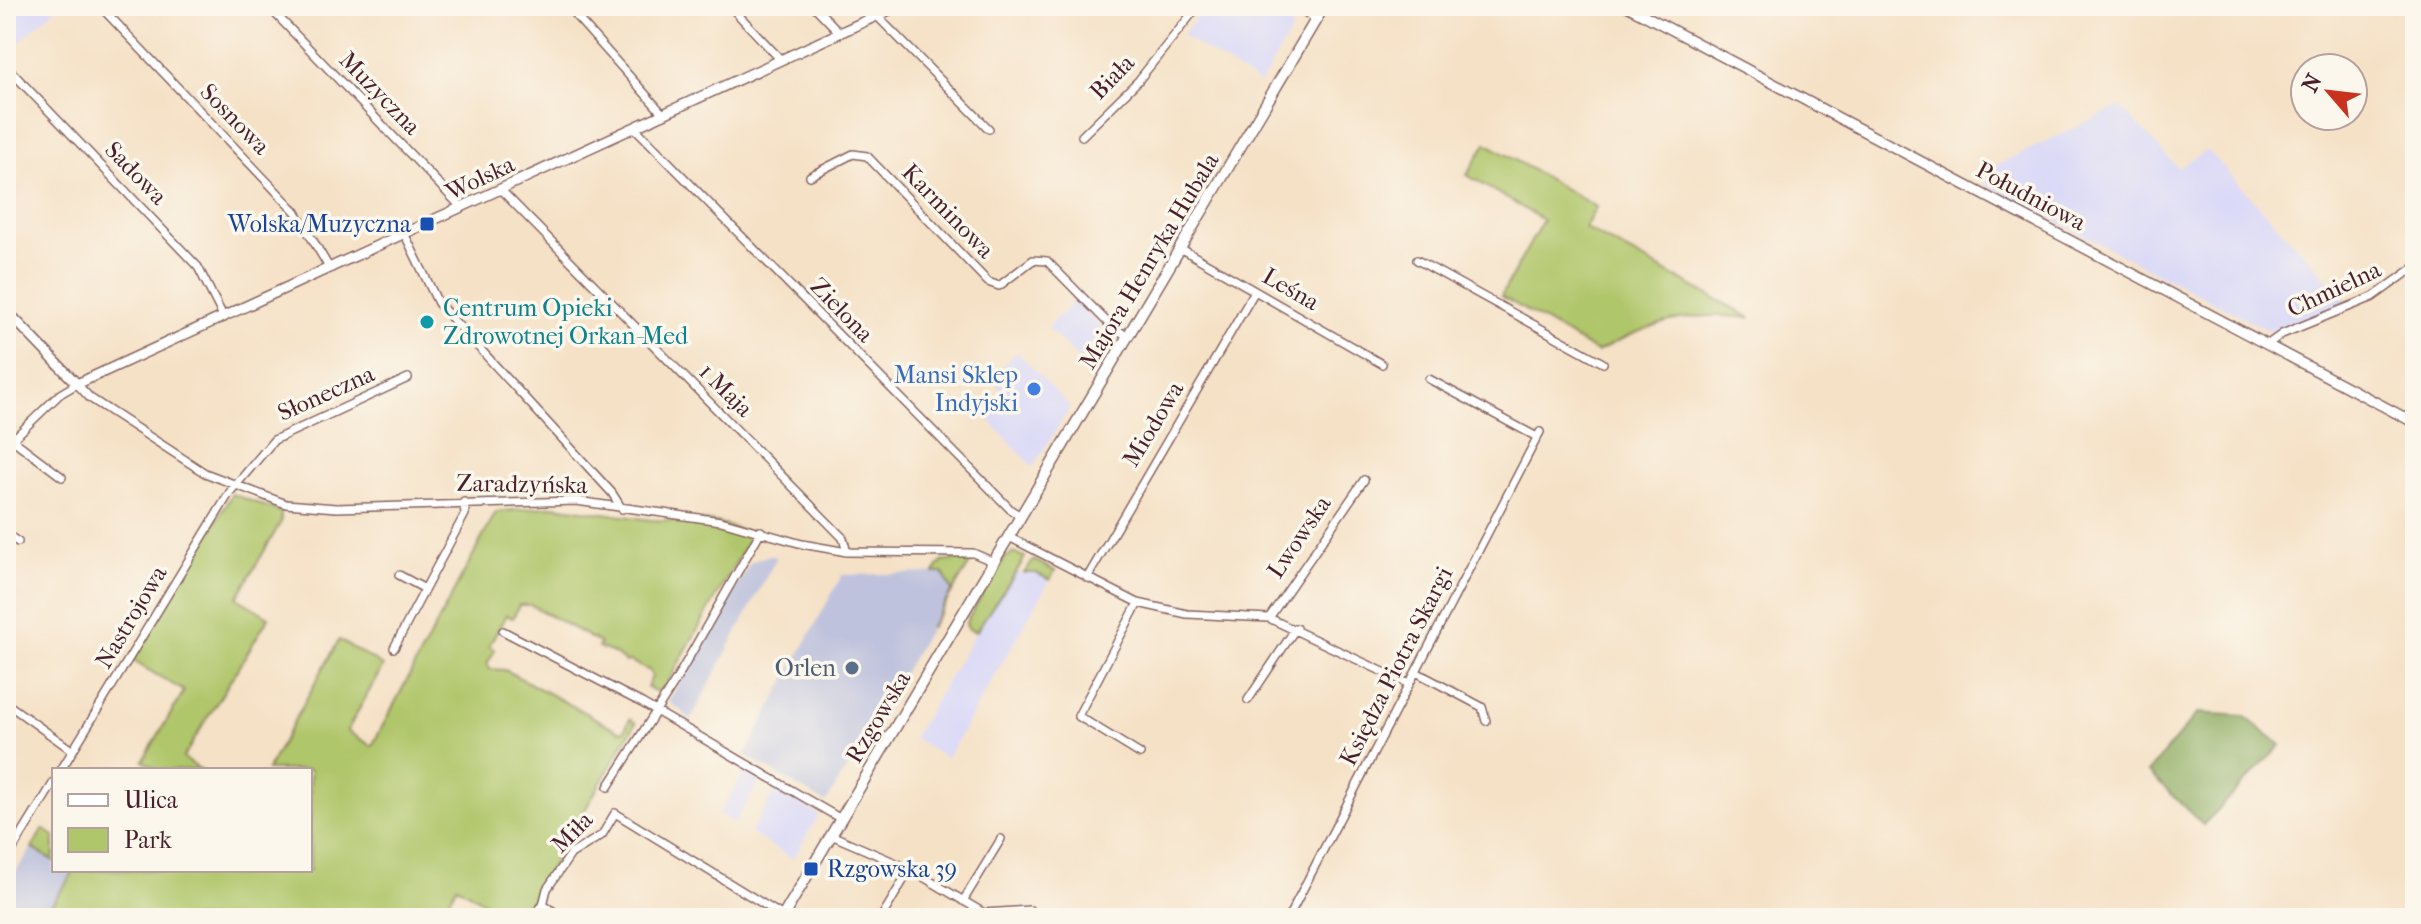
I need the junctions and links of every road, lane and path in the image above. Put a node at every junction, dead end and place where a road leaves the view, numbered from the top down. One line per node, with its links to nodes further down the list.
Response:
1 (100, 6): 27 (street, Sosnowa)
2 (268, 6): 22 (street, Muzyczna)
3 (567, 6): 16 (street)
4 (730, 6): 14 (street)
5 (814, 6): 13 (street)
6 (898, 6): 11 (street, Wolska)
7 (1198, 6): 19 (street, Biała)
8 (1296, 6): 12 (street)
9 (1324, 6): 12 (main road, Majora Henryka Hubala)
10 (1627, 6): 32 (street, Południowa)
11 (877, 16): 13 (street, Wolska); 18 (street)
12 (1317, 18): 24 (main road, Majora Henryka Hubala)
13 (840, 33): 14 (street, Wolska)
14 (781, 60): 16 (street, Wolska)
15 (6, 66): 30 (street, Sadowa)
16 (664, 115): 17 (street, Wolska)
17 (636, 129): 21 (street, Wolska); 46 (street, Zielona)
18 (989, 129)
19 (1082, 136)
20 (810, 176): 31 (street, Karminowa)
21 (501, 190): 22 (street, Wolska); 51 (street, 1 Maja)
22 (462, 208): 23 (street, Wolska)
23 (405, 235): 27 (street, Wolska); 45 (street)
24 (1180, 248): 28 (street, Leśna); 31 (main road, Majora Henryka Hubala)
25 (1417, 260): 33 (street)
26 (2415, 267): 32 (street, Chmielna)
27 (330, 269): 30 (street, Wolska)
28 (1255, 291): 34 (street, Leśna); 54 (street, Miodowa)
29 (6, 310): 37 (street)
30 (224, 318): 37 (street, Wolska)
31 (1128, 337): 46 (main road, Majora Henryka Hubala)
32 (2268, 344): 38 (street, Południowa)
33 (1603, 363)
34 (1382, 364)
35 (408, 378): 43 (street, Słoneczna)
36 (1429, 379): 61 (street, Księdza Piotra Skargi)
37 (77, 384): 39 (street); 43 (street, Zaradzyńska)
38 (2415, 423)
39 (13, 440): 40 (street); 41 (street)
40 (6, 446)
41 (62, 477)
42 (1364, 480): 57 (street, Lwowska)
43 (234, 486): 44 (street, Zaradzyńska); 67 (street, Nastrojowa)
44 (464, 502): 45 (street, Zaradzyńska); 55 (street)
45 (622, 509): 47 (street, Zaradzyńska)
46 (1021, 516): 49 (main road, Majora Henryka Hubala)
47 (761, 531): 51 (street, Zaradzyńska); 65 (street, Miła)
48 (6, 534): 50 (street)
49 (1009, 537): 52 (main road, Rzgowska); 54 (street)
50 (18, 542)
51 (847, 552): 52 (street, Zaradzyńska)
52 (994, 562): 72 (main road, Rzgowska)
53 (399, 575): 55 (street)
54 (1087, 578): 56 (street)
55 (425, 589): 60 (street)
56 (1138, 603): 57 (street); 68 (street)
57 (1269, 618): 58 (street)
58 (1296, 628): 62 (street); 63 (street)
59 (503, 631): 65 (street)
60 (394, 648)
61 (1416, 672): 62 (street, Księdza Piotra Skargi); 66 (street)
62 (1409, 684): 84 (street, Księdza Piotra Skargi)
63 (1248, 700)
64 (6, 703): 67 (street)
65 (656, 711): 71 (street, Miła); 72 (street)
66 (1486, 721)
67 (73, 751): 69 (street, Nastrojowa)
68 (1140, 754)
69 (62, 768)
70 (52, 785): 75 (street)
71 (608, 787)
72 (841, 819): 73 (main road, Rzgowska)
73 (831, 835): 76 (street); 80 (main road, Rzgowska)
74 (1001, 839): 77 (street)
75 (6, 860)
76 (910, 869): 77 (street); 83 (street)
77 (963, 901): 79 (street)
78 (543, 905): 80 (street, Miła); 81 (street, Miła); 82 (street)
79 (1030, 910)
80 (783, 917)
81 (531, 918)
82 (565, 918)
83 (881, 918)
84 (1288, 918)

